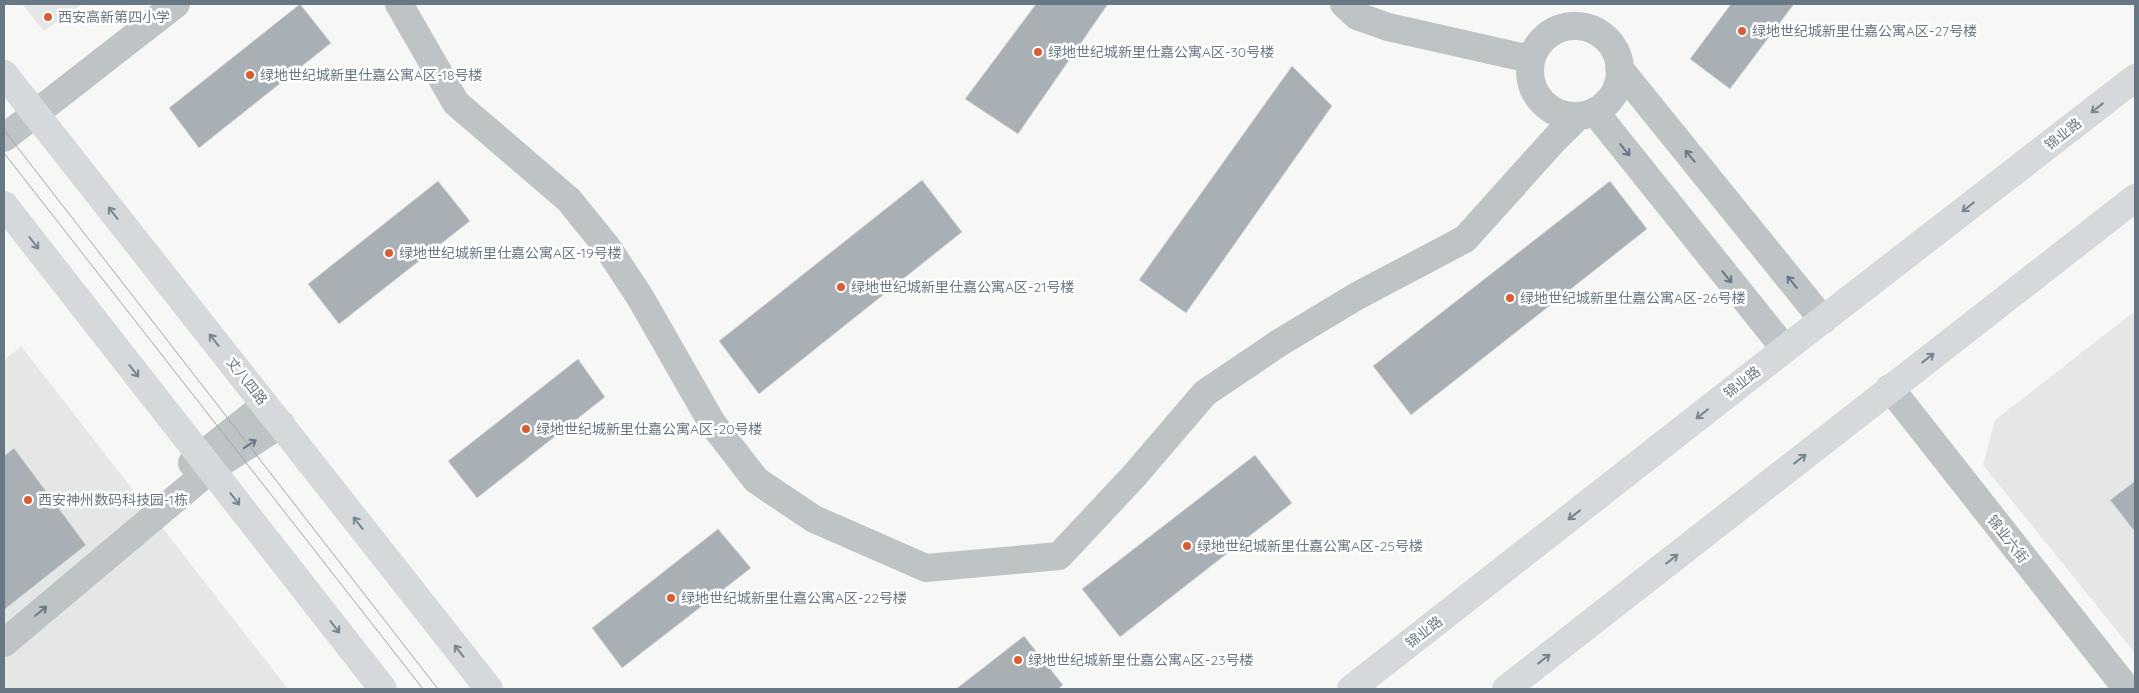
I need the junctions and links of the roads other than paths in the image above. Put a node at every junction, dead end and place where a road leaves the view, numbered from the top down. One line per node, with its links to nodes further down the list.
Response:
1 (176, 4): 8 (street)
2 (399, 4): 9 (street)
3 (1344, 4): 4 (street)
4 (1530, 59): 5 (street); 9 (street)
5 (1619, 68): 9 (street); 13 (street, one-way to 5)
6 (4, 74): 8 (main road, 丈八四路)
7 (2135, 78): 13 (main road, 锦业路, one-way to 13)
8 (34, 113): 10 (street); 16 (main road, 丈八四路, one-way to 8)
9 (1586, 114): 14 (street, one-way to 14)
10 (4, 138)
11 (2135, 198): 15 (main road, one-way to 11)
12 (4, 205): 17 (main road, one-way to 17)
13 (1823, 320): 14 (main road, 锦业路)
14 (1785, 349): 22 (main road, 锦业路, one-way to 22)
15 (1890, 388): 23 (main road, one-way to 15); 24 (street, 锦业六街)
16 (273, 414): 17 (street); 21 (main road, 丈八四路, one-way to 16)
17 (206, 462): 18 (street); 19 (street, one-way to 17); 20 (main road, one-way to 20)
18 (4, 618)
19 (4, 643)
20 (384, 689)
21 (489, 689)
22 (1352, 689)
23 (1506, 689)
24 (2127, 689)

